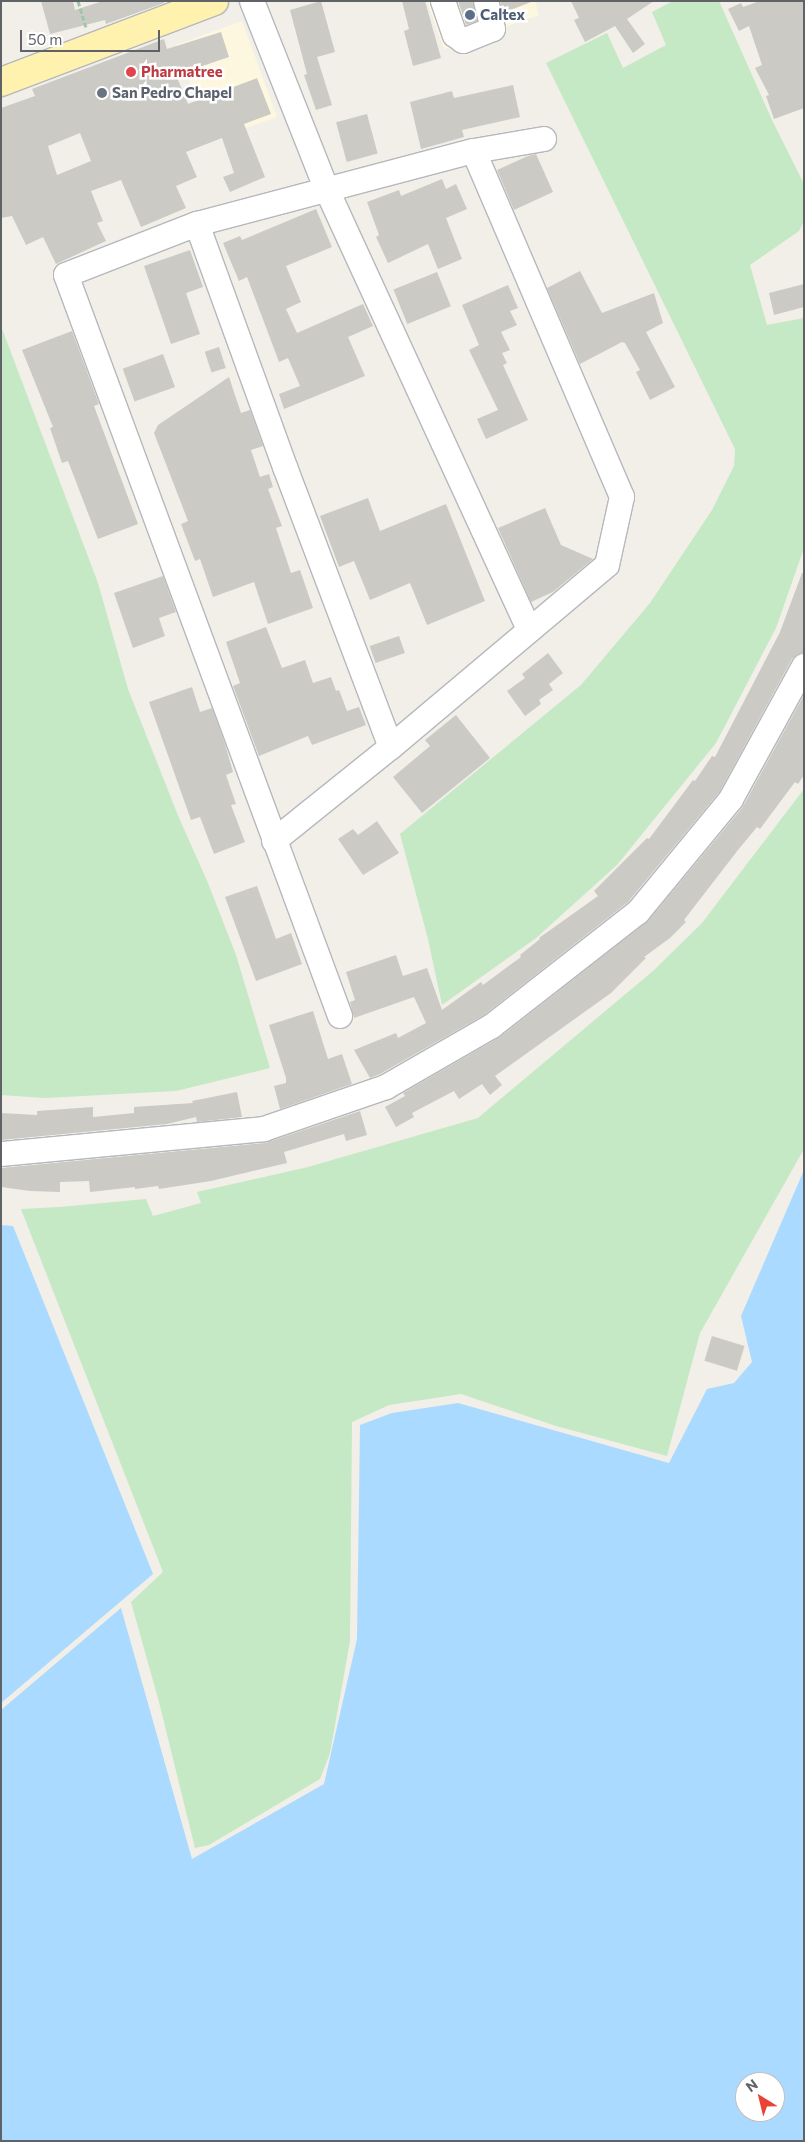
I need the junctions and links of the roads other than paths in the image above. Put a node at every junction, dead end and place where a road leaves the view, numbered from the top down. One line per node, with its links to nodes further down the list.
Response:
1 (214, 1): 5 (main road)
2 (252, 1): 8 (street)
3 (442, 1): 4 (street)
4 (486, 1)
5 (1, 82)
6 (544, 139): 7 (street)
7 (474, 151): 8 (street); 10 (street)
8 (326, 188): 9 (street); 10 (street)
9 (197, 224): 12 (street); 13 (street)
10 (529, 630): 12 (street)
11 (804, 666): 15 (street)
12 (391, 747): 13 (street)
13 (274, 841): 14 (street)
14 (340, 1016)
15 (1, 1154)

